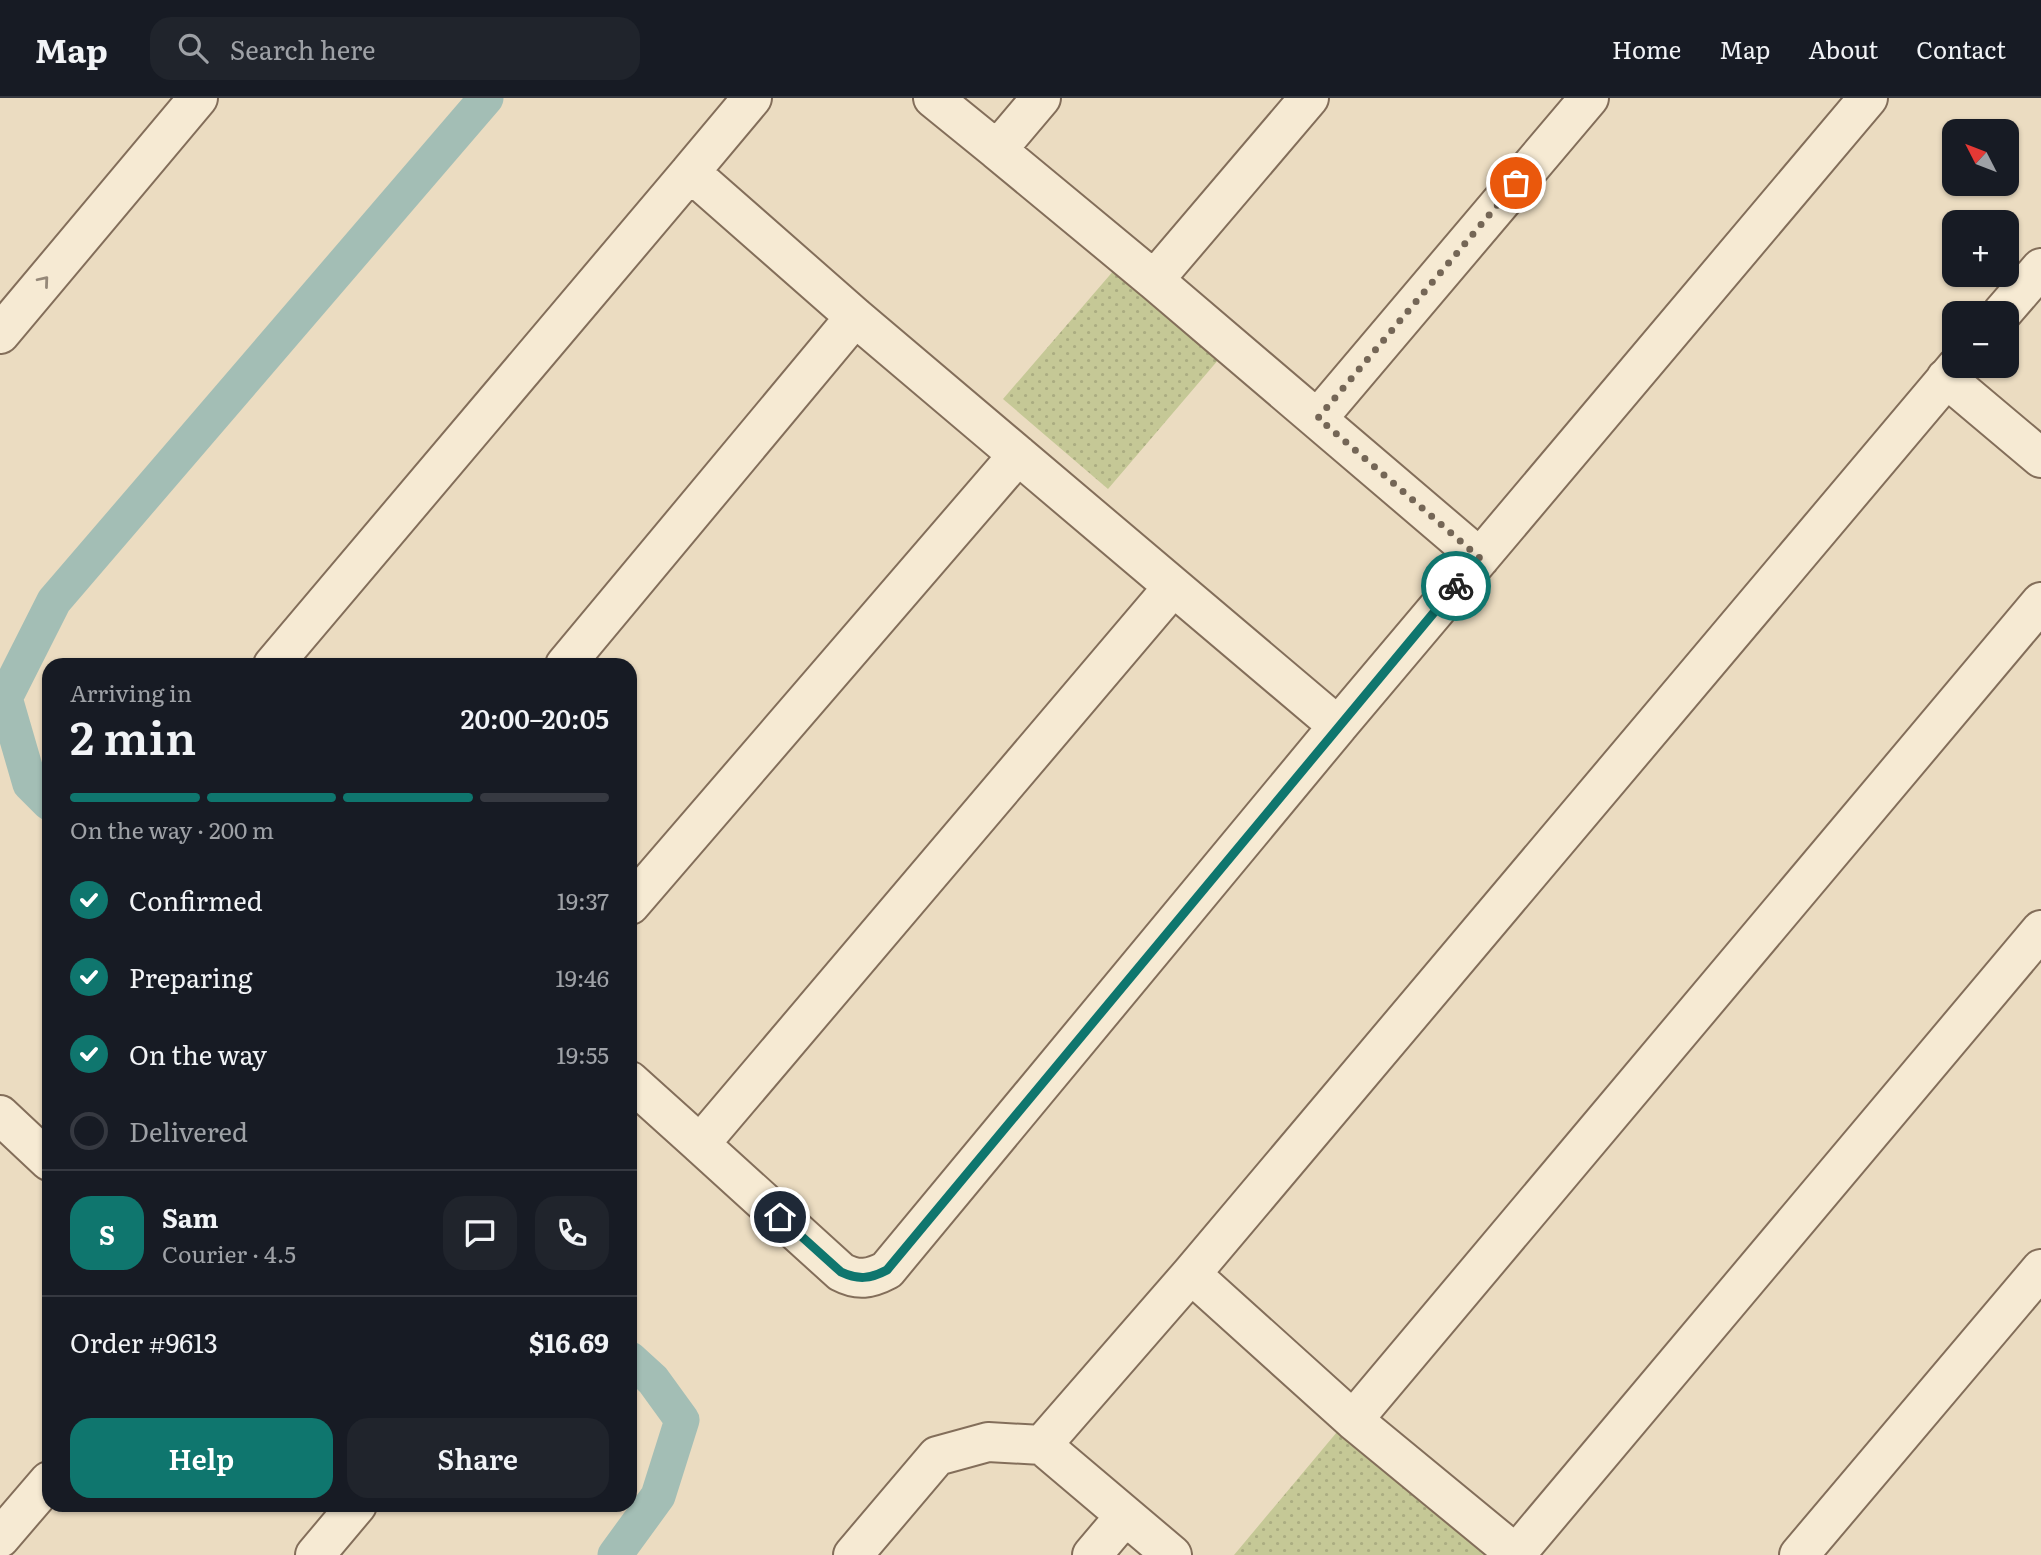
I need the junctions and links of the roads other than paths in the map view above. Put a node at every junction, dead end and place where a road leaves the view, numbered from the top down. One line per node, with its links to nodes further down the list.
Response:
1 (198, 98): 14 (street, one-way to 1)
2 (752, 98): 9 (street)
3 (933, 98): 8 (street)
4 (1041, 98): 8 (street)
5 (1309, 98): 11 (street)
6 (1589, 98): 17 (street)
7 (1868, 98): 20 (street)
8 (997, 150): 11 (street)
9 (690, 173): 13 (street); 23 (street)
10 (2041, 268): 12 (street)
11 (1154, 280): 17 (street)
12 (2012, 301)
13 (855, 317): 18 (street); 24 (street)
14 (0, 334)
15 (1946, 378): 33 (street)
16 (1957, 378): 19 (street)
17 (1318, 418): 20 (street)
18 (1018, 455): 21 (street); 26 (street)
19 (2041, 457)
20 (1480, 558): 25 (street)
21 (1173, 587): 25 (street); 30 (street)
22 (2041, 602): 34 (street)
23 (279, 658)
24 (571, 658)
25 (1338, 726): 30 (street)
26 (637, 897)
27 (2041, 930): 40 (street)
28 (637, 1087): 30 (street)
29 (6, 1132): 31 (street)
30 (700, 1144)
31 (42, 1156)
32 (2041, 1269): 45 (street)
33 (1191, 1274): 34 (street); 35 (street)
34 (1353, 1420): 40 (street)
35 (1042, 1445): 38 (street); 42 (street)
36 (42, 1489): 39 (street)
37 (351, 1512): 41 (street)
38 (1125, 1516): 43 (street); 44 (street)
39 (0, 1538)
40 (1516, 1554)
41 (315, 1555)
42 (853, 1555)
43 (1092, 1555)
44 (1172, 1555)
45 (1799, 1555)

